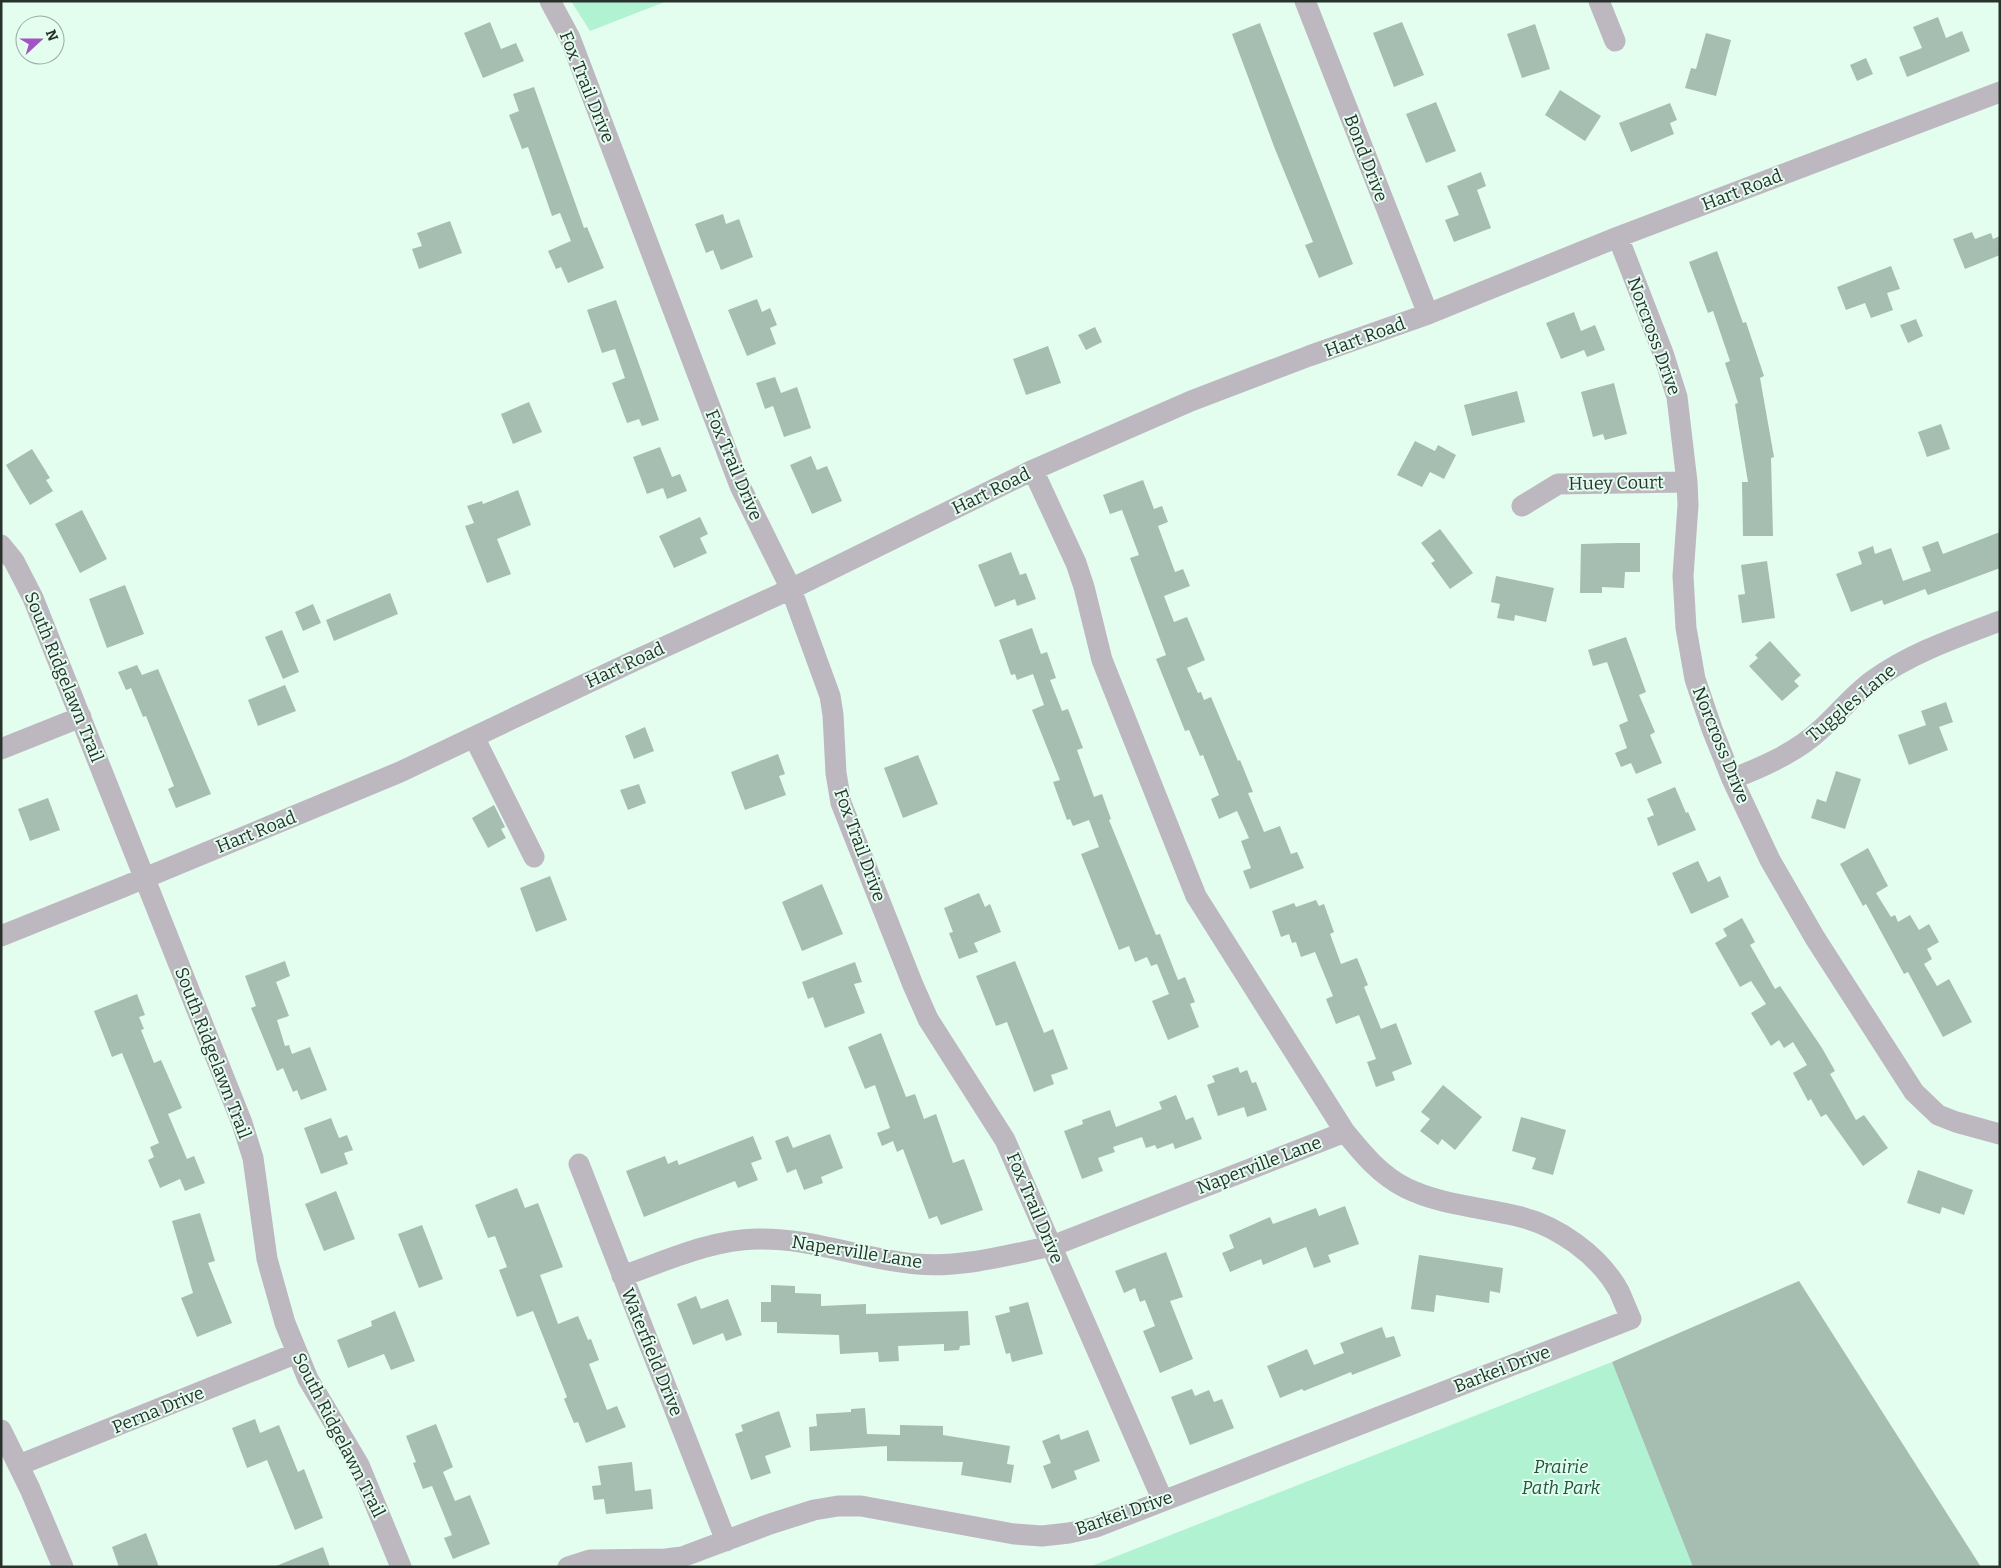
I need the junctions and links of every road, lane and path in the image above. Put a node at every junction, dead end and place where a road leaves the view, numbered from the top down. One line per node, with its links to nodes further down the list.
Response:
1 (550, 1): 12 (street, Fox Trail Drive)
2 (1305, 1): 7 (street, Bond Drive)
3 (1599, 1): 4 (street)
4 (1615, 41)
5 (2000, 92): 6 (street, Hart Road)
6 (1618, 237): 7 (street, Hart Road); 9 (street, Norcross Drive)
7 (1428, 314): 8 (street, Hart Road)
8 (1033, 470): 12 (street, Hart Road); 21 (street)
9 (1687, 482): 10 (street, Huey Court); 17 (street, Norcross Drive)
10 (1522, 506)
11 (1, 545): 14 (street, South Ridgelawn Trail)
12 (791, 589): 15 (street, Hart Road); 24 (street, Fox Trail Drive)
13 (2000, 622): 17 (street, Tuggles Lane)
14 (81, 717): 16 (street); 19 (street, South Ridgelawn Trail)
15 (474, 737): 18 (street); 19 (street, Hart Road)
16 (1, 749)
17 (1732, 779): 22 (street, Norcross Drive)
18 (534, 857)
19 (144, 878): 20 (street, Hart Road); 26 (street, South Ridgelawn Trail)
20 (1, 936)
21 (1345, 1132): 24 (street, Naperville Lane); 29 (street, Barkei Drive)
22 (2000, 1134)
23 (579, 1164): 25 (street, Waterfield Drive)
24 (1052, 1246): 25 (street, Naperville Lane); 29 (street, Fox Trail Drive)
25 (622, 1276): 30 (street, Waterfield Drive)
26 (297, 1353): 28 (street, Perna Drive); 32 (street, South Ridgelawn Trail)
27 (1, 1430): 28 (street)
28 (19, 1465): 31 (street)
29 (1163, 1501): 30 (street, Barkei Drive)
30 (726, 1541): 33 (street, Barkei Drive)
31 (63, 1567)
32 (401, 1567)
33 (568, 1567)

